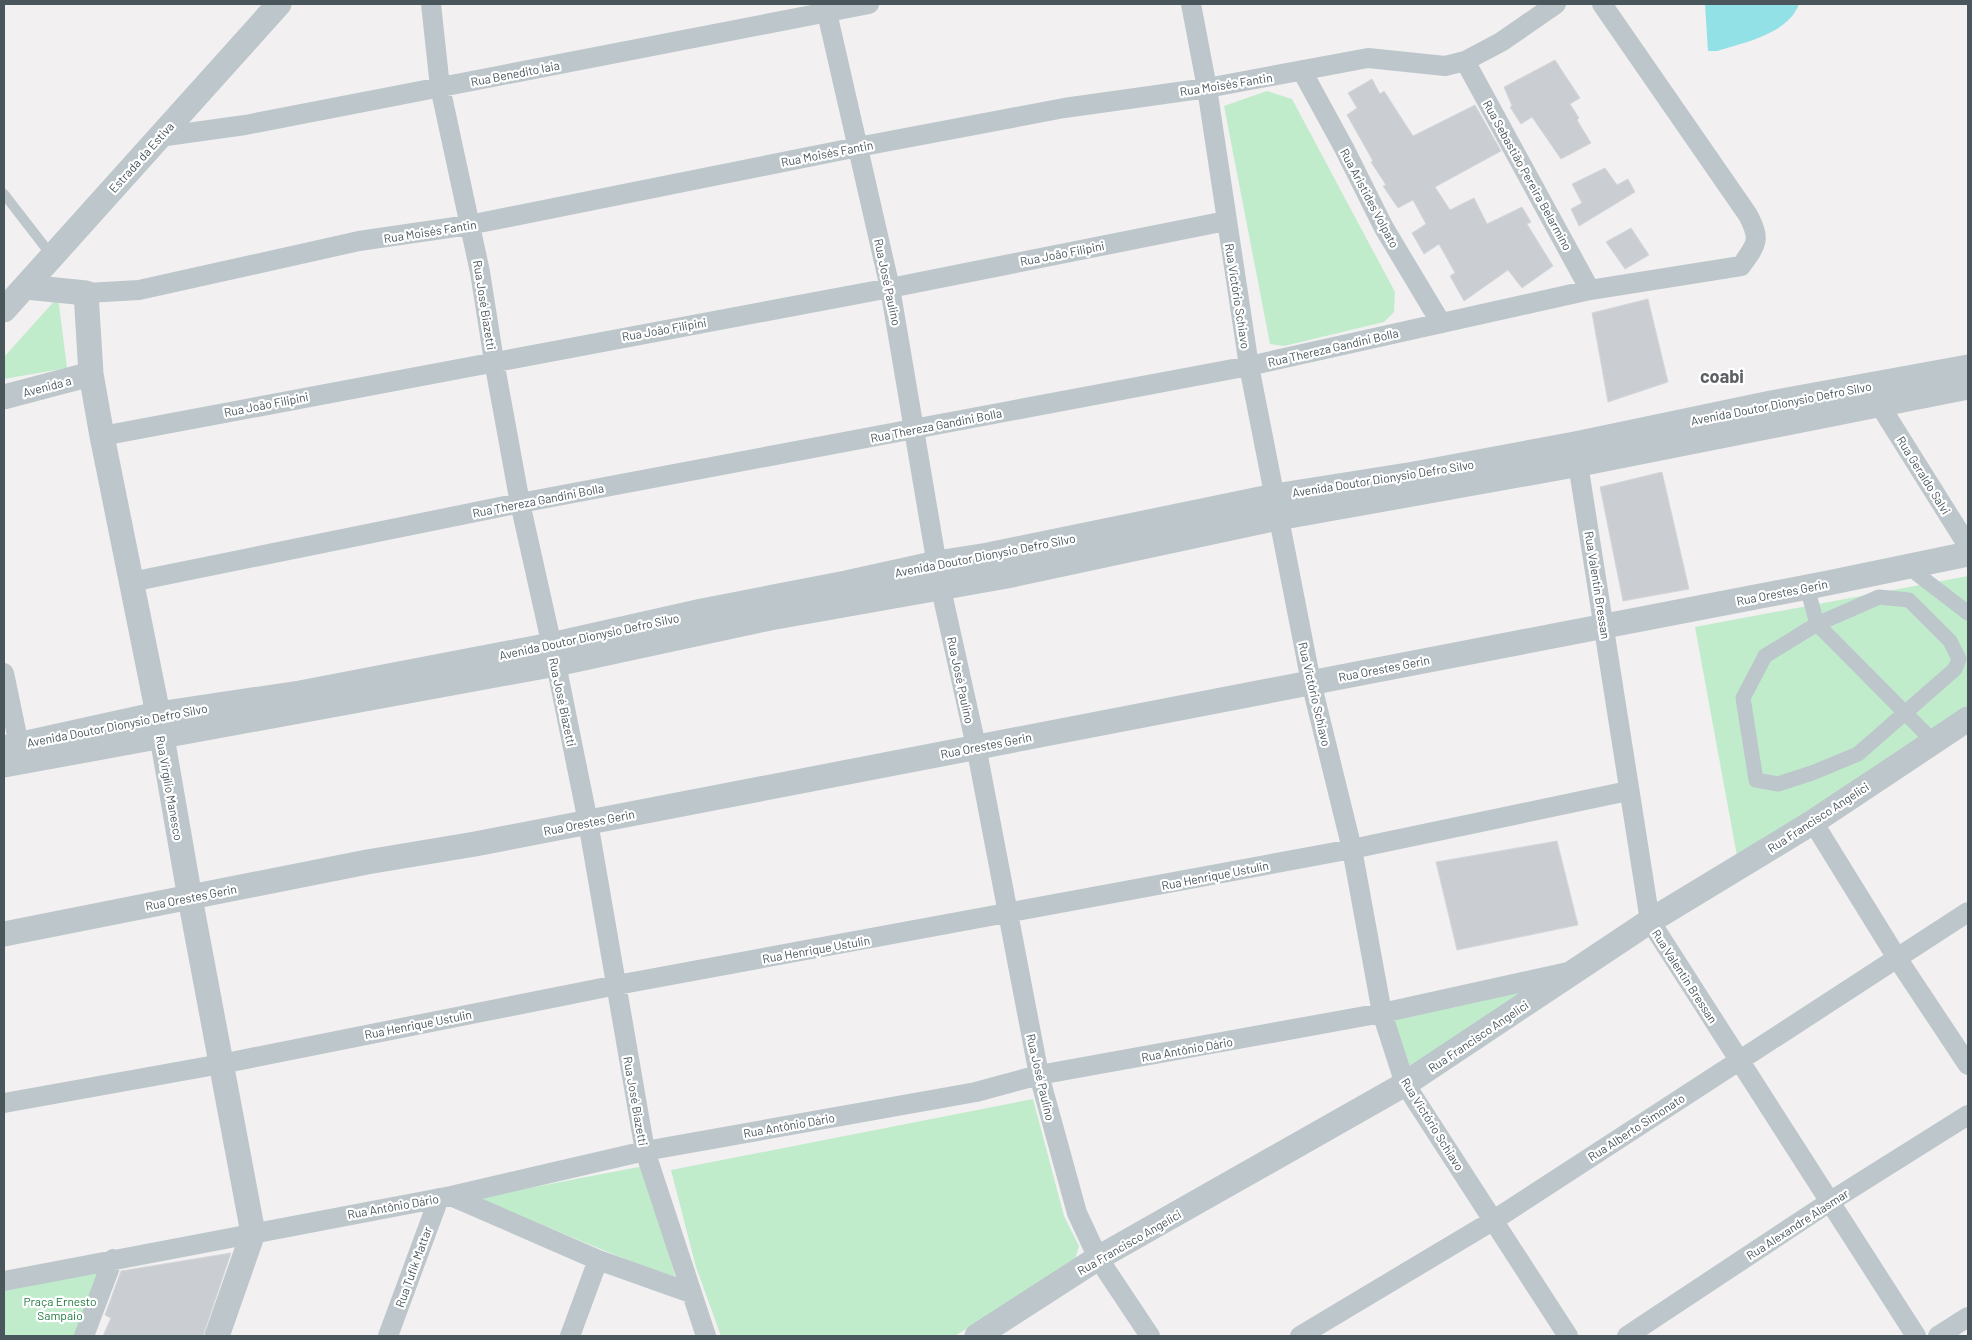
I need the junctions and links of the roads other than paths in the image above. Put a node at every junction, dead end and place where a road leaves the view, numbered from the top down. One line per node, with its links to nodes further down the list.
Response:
1 (278, 4): 12 (street, Estrada da Estiva)
2 (431, 4): 10 (street, Rua José Biazetti)
3 (869, 4): 7 (street, Rua Benedito Iaia)
4 (1191, 4): 11 (street, Rua Victório Schiavo)
5 (1556, 4): 8 (street, Rua Moisés Fantin)
6 (1602, 4): 20 (street, Rua Thereza Gandini Bolla)
7 (825, 7): 10 (street, Rua Benedito Iaia); 13 (street, Rua José Paulino)
8 (1465, 61): 9 (street, Rua Moisés Fantin); 20 (street, Rua Sebastião Pereira Belarmino)
9 (1302, 72): 11 (street, Rua Moisés Fantin); 23 (street, Rua Aristides Volpato)
10 (440, 87): 12 (street, Rua Benedito Iaia); 16 (street, Rua José Biazetti)
11 (1207, 88): 13 (street, Rua Moisés Fantin); 15 (street, Rua Victório Schiavo)
12 (159, 137): 17 (street, Estrada da Estiva)
13 (858, 147): 16 (street, Rua Moisés Fantin); 19 (street, Rua José Paulino)
14 (4, 194): 17 (lane)
15 (1226, 221): 19 (street, Rua João Filipini); 25 (street, Rua Victório Schiavo)
16 (469, 225): 21 (street, Rua Moisés Fantin); 24 (street, Rua José Biazetti)
17 (52, 257): 18 (street, Estrada da Estiva); 21 (street)
18 (26, 287): 21 (street); 22 (street, Estrada da Estiva)
19 (890, 288): 24 (street, Rua João Filipini); 31 (street, Rua José Paulino)
20 (1590, 290): 23 (street, Rua Thereza Gandini Bolla)
21 (86, 293): 27 (street, Rua Virgílio Manesco)
22 (4, 310)
23 (1442, 323): 25 (street, Rua Thereza Gandini Bolla)
24 (494, 361): 32 (street, Rua João Filipini); 34 (street, Rua José Biazetti)
25 (1249, 366): 31 (street, Rua Thereza Gandini Bolla); 35 (street, Rua Victório Schiavo)
26 (1968, 367): 29 (street, Avenida Doutor Dionysio Defro Silvo)
27 (91, 374): 30 (street, Avenida a); 32 (street, Rua Virgílio Manesco)
28 (1968, 387): 29 (street, Avenida Doutor Dionysio Defro Silvo)
29 (1876, 394): 33 (street, Avenida Doutor Dionysio Defro Silvo); 36 (street, Rua Geraldo Salvi)
30 (4, 397)
31 (915, 429): 34 (street, Rua Thereza Gandini Bolla); 37 (street, Rua José Paulino)
32 (102, 436): 39 (street, Rua Virgílio Manesco)
33 (1577, 454): 35 (street, Avenida Doutor Dionysio Defro Silvo); 44 (street, Rua Valentin Bressan)
34 (520, 503): 39 (street, Rua Thereza Gandini Bolla); 45 (street, Rua José Biazetti)
35 (1276, 507): 37 (street, Avenida Doutor Dionysio Defro Silvo); 41 (street, Avenida Doutor Dionysio Defro Silvo); 47 (street, Rua Victório Schiavo)
36 (1966, 560): 38 (street, Rua Orestes Gerin)
37 (937, 563): 41 (street, Rua José Paulino); 45 (street, Avenida Doutor Dionysio Defro Silvo)
38 (1908, 567): 40 (street, Rua Orestes Gerin); 42 (street)
39 (131, 582): 50 (street, Rua Virgílio Manesco)
40 (1807, 587): 43 (street); 44 (street, Rua Orestes Gerin)
41 (941, 589): 45 (street, Avenida Doutor Dionysio Defro Silvo); 53 (street, Rua José Paulino)
42 (1968, 613)
43 (1817, 624): 48 (street); 48 (street); 48 (street)
44 (1605, 625): 47 (street, Rua Orestes Gerin); 55 (street, Rua Valentin Bressan)
45 (554, 655): 50 (street, Avenida Doutor Dionysio Defro Silvo); 56 (street, Rua José Biazetti)
46 (4, 673): 52 (street)
47 (1311, 682): 53 (street, Rua Orestes Gerin); 58 (street, Rua Victório Schiavo)
48 (1905, 713): 51 (street)
49 (1968, 719): 51 (street, Rua Francisco Angelici)
50 (160, 726): 52 (street, Avenida Doutor Dionysio Defro Silvo); 54 (street, Avenida Doutor Dionysio Defro Silvo); 59 (street, Rua Virgílio Manesco)
51 (1934, 742): 57 (street, Rua Francisco Angelici)
52 (11, 746)
53 (976, 746): 56 (street, Rua Orestes Gerin); 61 (street, Rua José Paulino)
54 (4, 766)
55 (1628, 790): 58 (street, Rua Henrique Ustulin); 62 (street, Rua Valentin Bressan)
56 (588, 822): 59 (street, Rua Orestes Gerin); 66 (street, Rua José Biazetti)
57 (1813, 822): 62 (street, Rua Francisco Angelici); 64 (street)
58 (1352, 849): 61 (street, Rua Henrique Ustulin); 67 (street, Rua Victório Schiavo)
59 (190, 898): 63 (street, Rua Orestes Gerin); 69 (street, Rua Virgílio Manesco)
60 (1968, 912): 64 (street, Rua Alberto Simonato)
61 (1007, 914): 66 (street, Rua Henrique Ustulin); 71 (street, Rua José Paulino)
62 (1650, 921): 65 (street, Rua Francisco Angelici); 68 (street, Rua Valentin Bressan)
63 (4, 934)
64 (1897, 958): 68 (street, Rua Alberto Simonato); 70 (street)
65 (1575, 971): 67 (street, Rua Antônio Dário); 72 (street, Rua Francisco Angelici)
66 (617, 985): 69 (street, Rua Henrique Ustulin); 75 (street, Rua José Biazetti)
67 (1382, 1013): 71 (street, Rua Antônio Dário); 72 (street, Rua Victório Schiavo)
68 (1740, 1060): 77 (street, Rua Valentin Bressan); 78 (street, Rua Alberto Simonato)
69 (221, 1064): 73 (street, Rua Henrique Ustulin); 79 (street, Rua Virgílio Manesco)
70 (1968, 1065)
71 (1039, 1075): 75 (street, Rua Antônio Dário); 80 (street, Rua José Paulino)
72 (1405, 1084): 78 (street, Rua Victório Schiavo); 80 (street, Rua Francisco Angelici)
73 (4, 1103)
74 (1968, 1115): 77 (street, Rua Alexandre Alasmar)
75 (645, 1152): 76 (street, Rua Antônio Dário); 84 (street, Rua José Biazetti)
76 (445, 1197): 79 (street, Rua Antônio Dário); 82 (street); 88 (street, Rua Tufik Mattar)
77 (1831, 1201): 95 (street, Rua Alexandre Alasmar); 96 (street, Rua Valentin Bressan)
78 (1494, 1220): 93 (street, Rua Alberto Simonato); 94 (street, Rua Victório Schiavo)
79 (254, 1232): 81 (street, Rua Antônio Dário); 87 (street)
80 (1098, 1258): 91 (street, Rua Francisco Angelici); 92 (street, Rua José Paulino)
81 (113, 1259): 83 (street, Rua Antônio Dário); 86 (street)
82 (598, 1260): 84 (street); 89 (street)
83 (4, 1281)
84 (691, 1293): 90 (street, Rua José Biazetti)
85 (1968, 1317): 97 (street)
86 (84, 1336)
87 (217, 1336)
88 (388, 1336)
89 (570, 1336)
90 (706, 1336)
91 (977, 1336)
92 (1150, 1336)
93 (1300, 1336)
94 (1568, 1336)
95 (1627, 1336)
96 (1916, 1336)
97 (1938, 1336)

